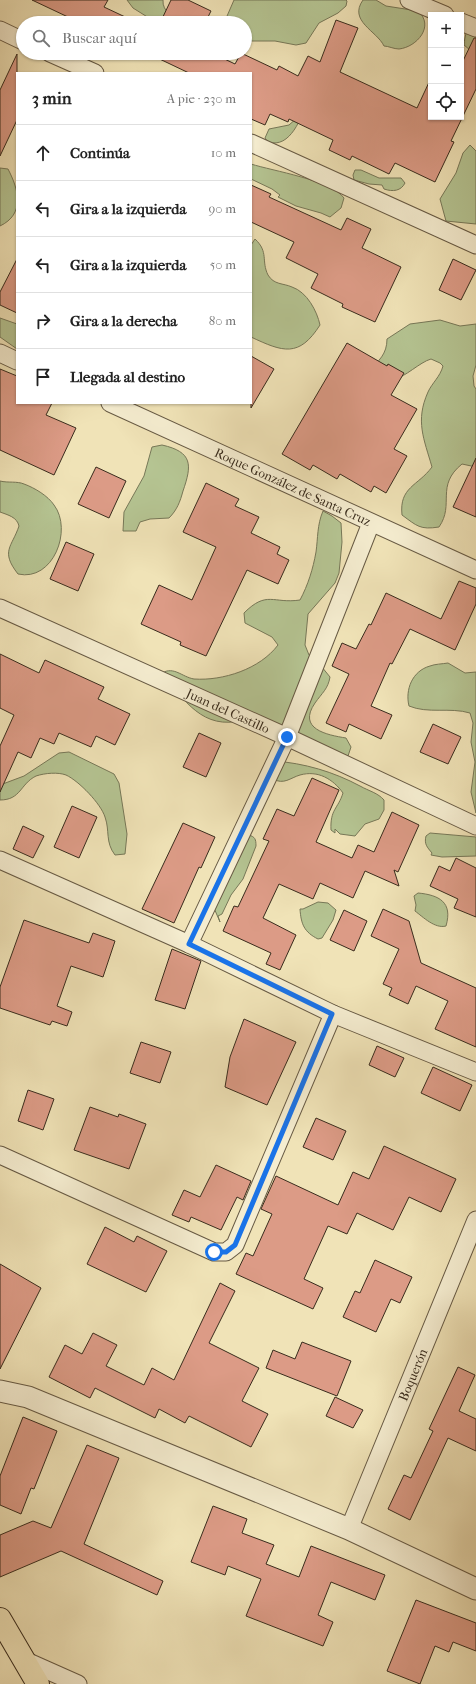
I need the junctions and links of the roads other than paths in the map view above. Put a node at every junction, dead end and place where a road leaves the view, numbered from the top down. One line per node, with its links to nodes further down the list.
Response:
1 (408, 0): 2 (street)
2 (438, 12)
3 (464, 23): 4 (street)
4 (476, 28)
5 (0, 30): 6 (street)
6 (16, 38)
7 (66, 60): 8 (street)
8 (93, 72)
9 (252, 143): 10 (street)
10 (476, 245)
11 (0, 353): 12 (street)
12 (16, 361)
13 (112, 404): 14 (street, Roque González de Santa Cruz)
14 (371, 523): 15 (street, Roque González de Santa Cruz); 17 (street)
15 (476, 570)
16 (0, 608): 17 (street, Juan del Castillo)
17 (287, 737): 18 (street, Juan del Castillo); 20 (street)
18 (476, 826)
19 (0, 860): 20 (street)
20 (189, 944): 21 (street)
21 (332, 1014): 22 (street); 23 (street)
22 (476, 1072)
23 (0, 1155)
24 (476, 1220): 26 (street, Boquerón)
25 (0, 1391): 26 (street)
26 (349, 1529): 27 (street)
27 (476, 1589)
28 (0, 1619): 29 (highway)
29 (24, 1660): 30 (highway); 31 (street)
30 (38, 1684)
31 (78, 1684)

